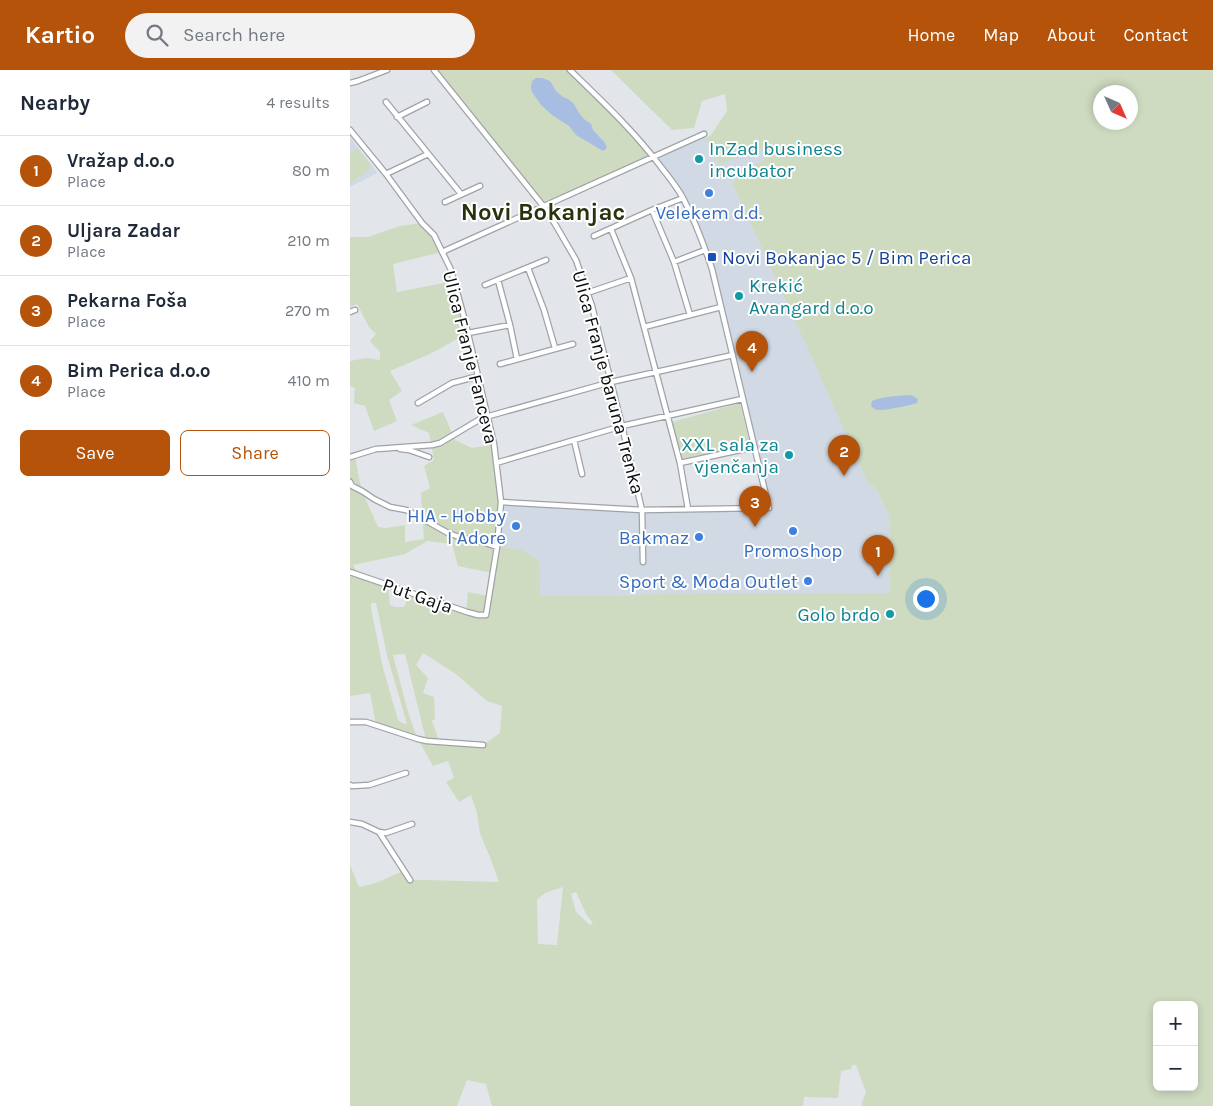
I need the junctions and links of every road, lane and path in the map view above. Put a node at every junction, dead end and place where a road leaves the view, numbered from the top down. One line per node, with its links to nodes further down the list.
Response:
1 (387, 70): 4 (street)
2 (434, 70): 17 (street, Ulica Franje baruna Trenka)
3 (570, 70): 11 (street)
4 (350, 83)
5 (386, 102): 7 (street)
6 (427, 102): 7 (street)
7 (397, 117): 10 (street)
8 (350, 130): 12 (street, Ulica Franje Fanceva)
9 (704, 134): 11 (street)
10 (428, 154): 12 (street); 14 (street)
11 (654, 156): 15 (street); 17 (street)
12 (386, 174): 22 (street, Ulica Franje Fanceva)
13 (480, 186): 14 (street)
14 (461, 194): 16 (street)
15 (683, 198): 18 (street); 21 (street)
16 (445, 202)
17 (544, 207): 22 (street); 29 (street, Ulica Franje baruna Trenka)
18 (652, 210): 19 (street); 24 (street)
19 (611, 228): 20 (street); 26 (street)
20 (594, 236)
21 (705, 250): 24 (street); 30 (street)
22 (442, 252): 34 (street, Ulica Franje Fanceva)
23 (546, 260): 25 (street)
24 (674, 262): 31 (street)
25 (528, 268): 27 (street); 36 (street)
26 (631, 278): 29 (street); 33 (street)
27 (498, 280): 28 (street); 32 (street)
28 (485, 286)
29 (587, 293): 42 (street, Ulica Franje baruna Trenka)
30 (721, 307): 31 (street); 37 (street)
31 (690, 315): 33 (street)
32 (510, 325): 34 (street); 38 (street)
33 (644, 327): 40 (street)
34 (468, 333): 41 (street, Ulica Franje Fanceva)
35 (573, 344): 36 (street)
36 (555, 348): 38 (street)
37 (733, 355): 40 (street); 43 (street)
38 (517, 359): 39 (street)
39 (500, 364)
40 (656, 371): 42 (street); 46 (street)
41 (479, 376): 44 (street); 45 (street, Ulica Franje Fanceva)
42 (611, 382): 45 (street); 47 (street, Ulica Franje baruna Trenka)
43 (742, 399): 46 (street); 49 (street)
44 (418, 403)
45 (488, 416): 50 (street); 53 (street, Ulica Franje Fanceva)
46 (667, 416): 47 (street); 54 (street)
47 (622, 426): 48 (street); 59 (street, Ulica Franje baruna Trenka)
48 (574, 440): 53 (street); 55 (street)
49 (754, 447): 54 (street); 58 (street)
50 (390, 448): 51 (street); 52 (street)
51 (350, 457)
52 (429, 457)
53 (496, 463): 57 (street, Ulica Franje Fanceva)
54 (680, 463): 58 (street)
55 (582, 474)
56 (350, 482): 60 (street)
57 (501, 502): 59 (street); 60 (street, Ulica Franje Fanceva)
58 (688, 509): 59 (street)
59 (642, 510): 61 (street, Ulica Franje baruna Trenka)
60 (498, 547): 63 (street, Ulica Franje Fanceva)
61 (643, 562)
62 (350, 572): 63 (street, Put Gaja)
63 (486, 615)
64 (350, 722): 65 (street)
65 (483, 744)
66 (406, 773): 67 (street)
67 (350, 785)
68 (350, 822): 70 (street)
69 (412, 824): 70 (street)
70 (379, 832): 71 (street)
71 (410, 880)

